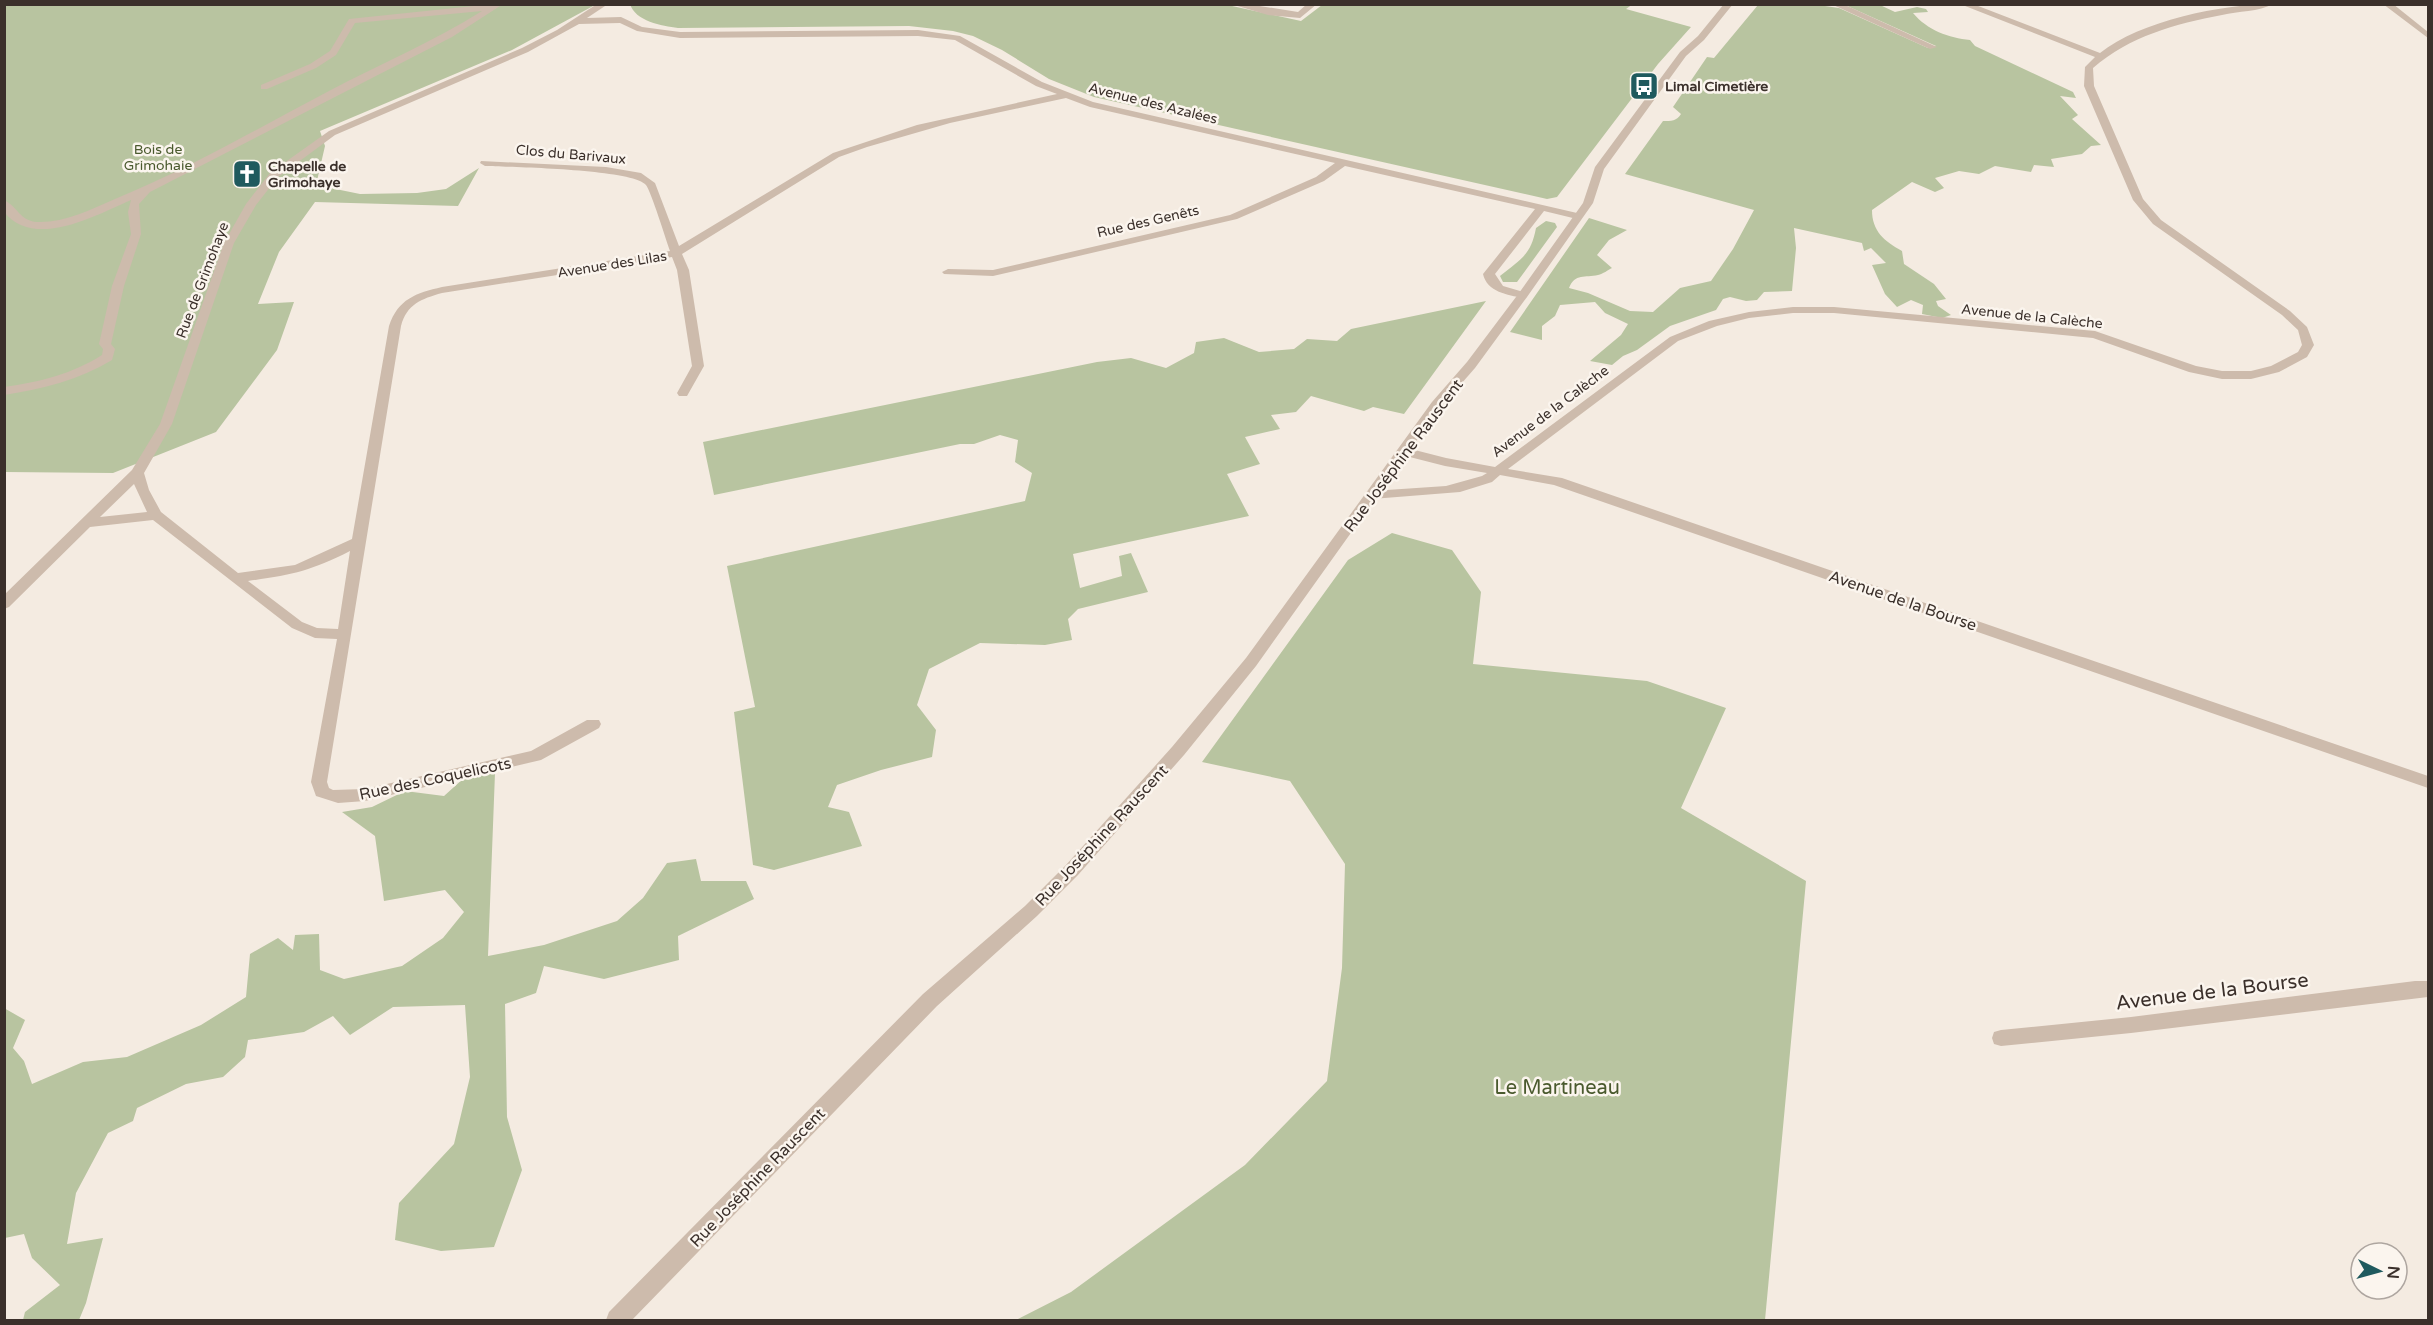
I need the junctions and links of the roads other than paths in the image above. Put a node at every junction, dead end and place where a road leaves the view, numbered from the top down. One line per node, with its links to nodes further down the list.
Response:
1 (604, 4): 10 (street, Rue de Grimohaye)
2 (1235, 4): 3 (street)
3 (1313, 4)
4 (1729, 4): 21 (street, Rue Joséphine Rauscent)
5 (1835, 4): 12 (street)
6 (1964, 4): 13 (street)
7 (2269, 4): 13 (street)
8 (2387, 4): 11 (street)
9 (498, 5): 14 (street); 18 (street)
10 (579, 21): 15 (street, Avenue des Azalées); 29 (street, Rue de Grimohaye)
11 (2428, 36)
12 (1933, 47)
13 (2099, 56): 28 (street, Avenue de la Calèche)
14 (264, 87)
15 (1067, 95): 16 (street, Avenue des Azalées); 22 (street, Avenue des Lilas)
16 (1344, 162): 20 (street, Avenue des Azalées); 23 (street, Rue des Genêts)
17 (484, 163): 22 (street, Clos du Barivaux)
18 (150, 189): 19 (street); 25 (street)
19 (4, 203)
20 (1541, 208): 21 (street, Avenue des Azalées); 24 (street)
21 (1577, 216): 24 (street, Rue Joséphine Rauscent)
22 (675, 253): 26 (street, Clos du Barivaux); 33 (street, Avenue des Lilas)
23 (948, 272)
24 (1523, 295): 27 (street, Rue Joséphine Rauscent)
25 (4, 391)
26 (683, 393)
27 (1403, 451): 28 (street, Avenue de la Calèche); 30 (street, Rue Joséphine Rauscent)
28 (1496, 470): 30 (street); 38 (street, Avenue de la Bourse)
29 (136, 472): 31 (street); 32 (street, Rue de Grimohaye)
30 (1372, 495): 41 (street, Rue Joséphine Rauscent)
31 (156, 514): 32 (street); 34 (street)
32 (86, 523): 35 (street, Rue de Grimohaye)
33 (358, 542): 34 (street); 36 (street, Avenue des Lilas)
34 (235, 578): 36 (street)
35 (4, 604)
36 (345, 634): 37 (street, Rue des Coquelicots)
37 (593, 724)
38 (2428, 782)
39 (2428, 989): 40 (street, Avenue de la Bourse)
40 (2001, 1038)
41 (616, 1320)

